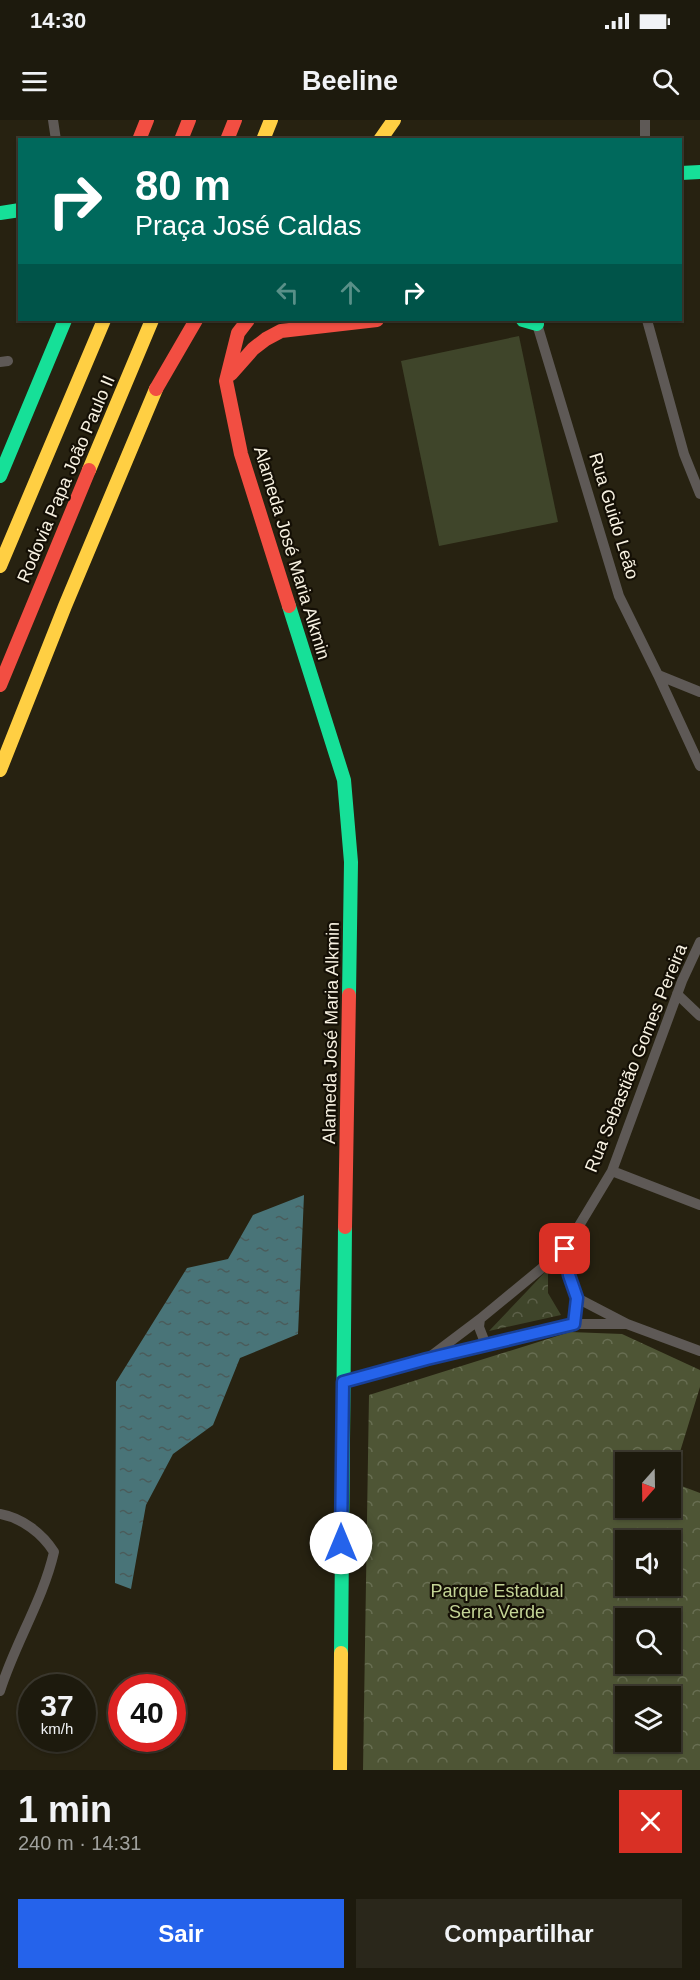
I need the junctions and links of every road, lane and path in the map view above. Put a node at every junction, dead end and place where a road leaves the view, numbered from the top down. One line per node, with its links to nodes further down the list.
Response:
1 (53, 120): 7 (street)
2 (147, 120): 8 (main road)
3 (189, 120): 9 (main road)
4 (235, 120): 10 (main road)
5 (271, 120): 11 (main road)
6 (394, 120): 12 (main road)
7 (56, 138)
8 (140, 138)
9 (182, 138)
10 (228, 138)
11 (264, 138)
12 (381, 138)
13 (682, 165): 14 (street)
14 (699, 172): 15 (main road)
15 (682, 173)
16 (18, 210): 17 (main road)
17 (0, 213)
18 (65, 321): 29 (main road)
19 (104, 321): 31 (main road, Rodovia Papa João Paulo II)
20 (152, 321): 33 (main road, Rodovia Papa João Paulo II)
21 (195, 321): 36 (main road)
22 (247, 321): 28 (main road, Alameda José Maria Alkmin)
23 (368, 321): 27 (main road)
24 (532, 321): 32 (street, Rua Guido Leão)
25 (646, 321): 30 (street)
26 (267, 323): 27 (main road)
27 (281, 331): 28 (main road)
28 (226, 381): 50 (main road, Alameda José Maria Alkmin)
29 (0, 476)
30 (700, 494)
31 (0, 566)
32 (658, 675): 34 (street); 35 (street)
33 (0, 685)
34 (700, 692)
35 (700, 766)
36 (0, 770)
37 (700, 942): 38 (street, Rua Sebastião Gomes Pereira)
38 (677, 994): 39 (street); 40 (street, Rua Sebastião Gomes Pereira)
39 (700, 1016)
40 (612, 1171): 41 (street); 42 (street, Rua Sebastião Gomes Pereira)
41 (700, 1204)
42 (565, 1249): 43 (street); 44 (street, Rua Sebastião Gomes Pereira)
43 (577, 1298): 45 (street); 46 (street)
44 (480, 1318): 47 (street); 49 (street, Rua Sebastião Gomes Pereira)
45 (574, 1324): 46 (street); 47 (street)
46 (627, 1324): 48 (street)
47 (486, 1345): 49 (street)
48 (700, 1352)
49 (427, 1359): 50 (street)
50 (343, 1382): 53 (main road, Alameda José Maria Alkmin)
51 (0, 1514): 52 (street)
52 (0, 1691)
53 (340, 1770)

